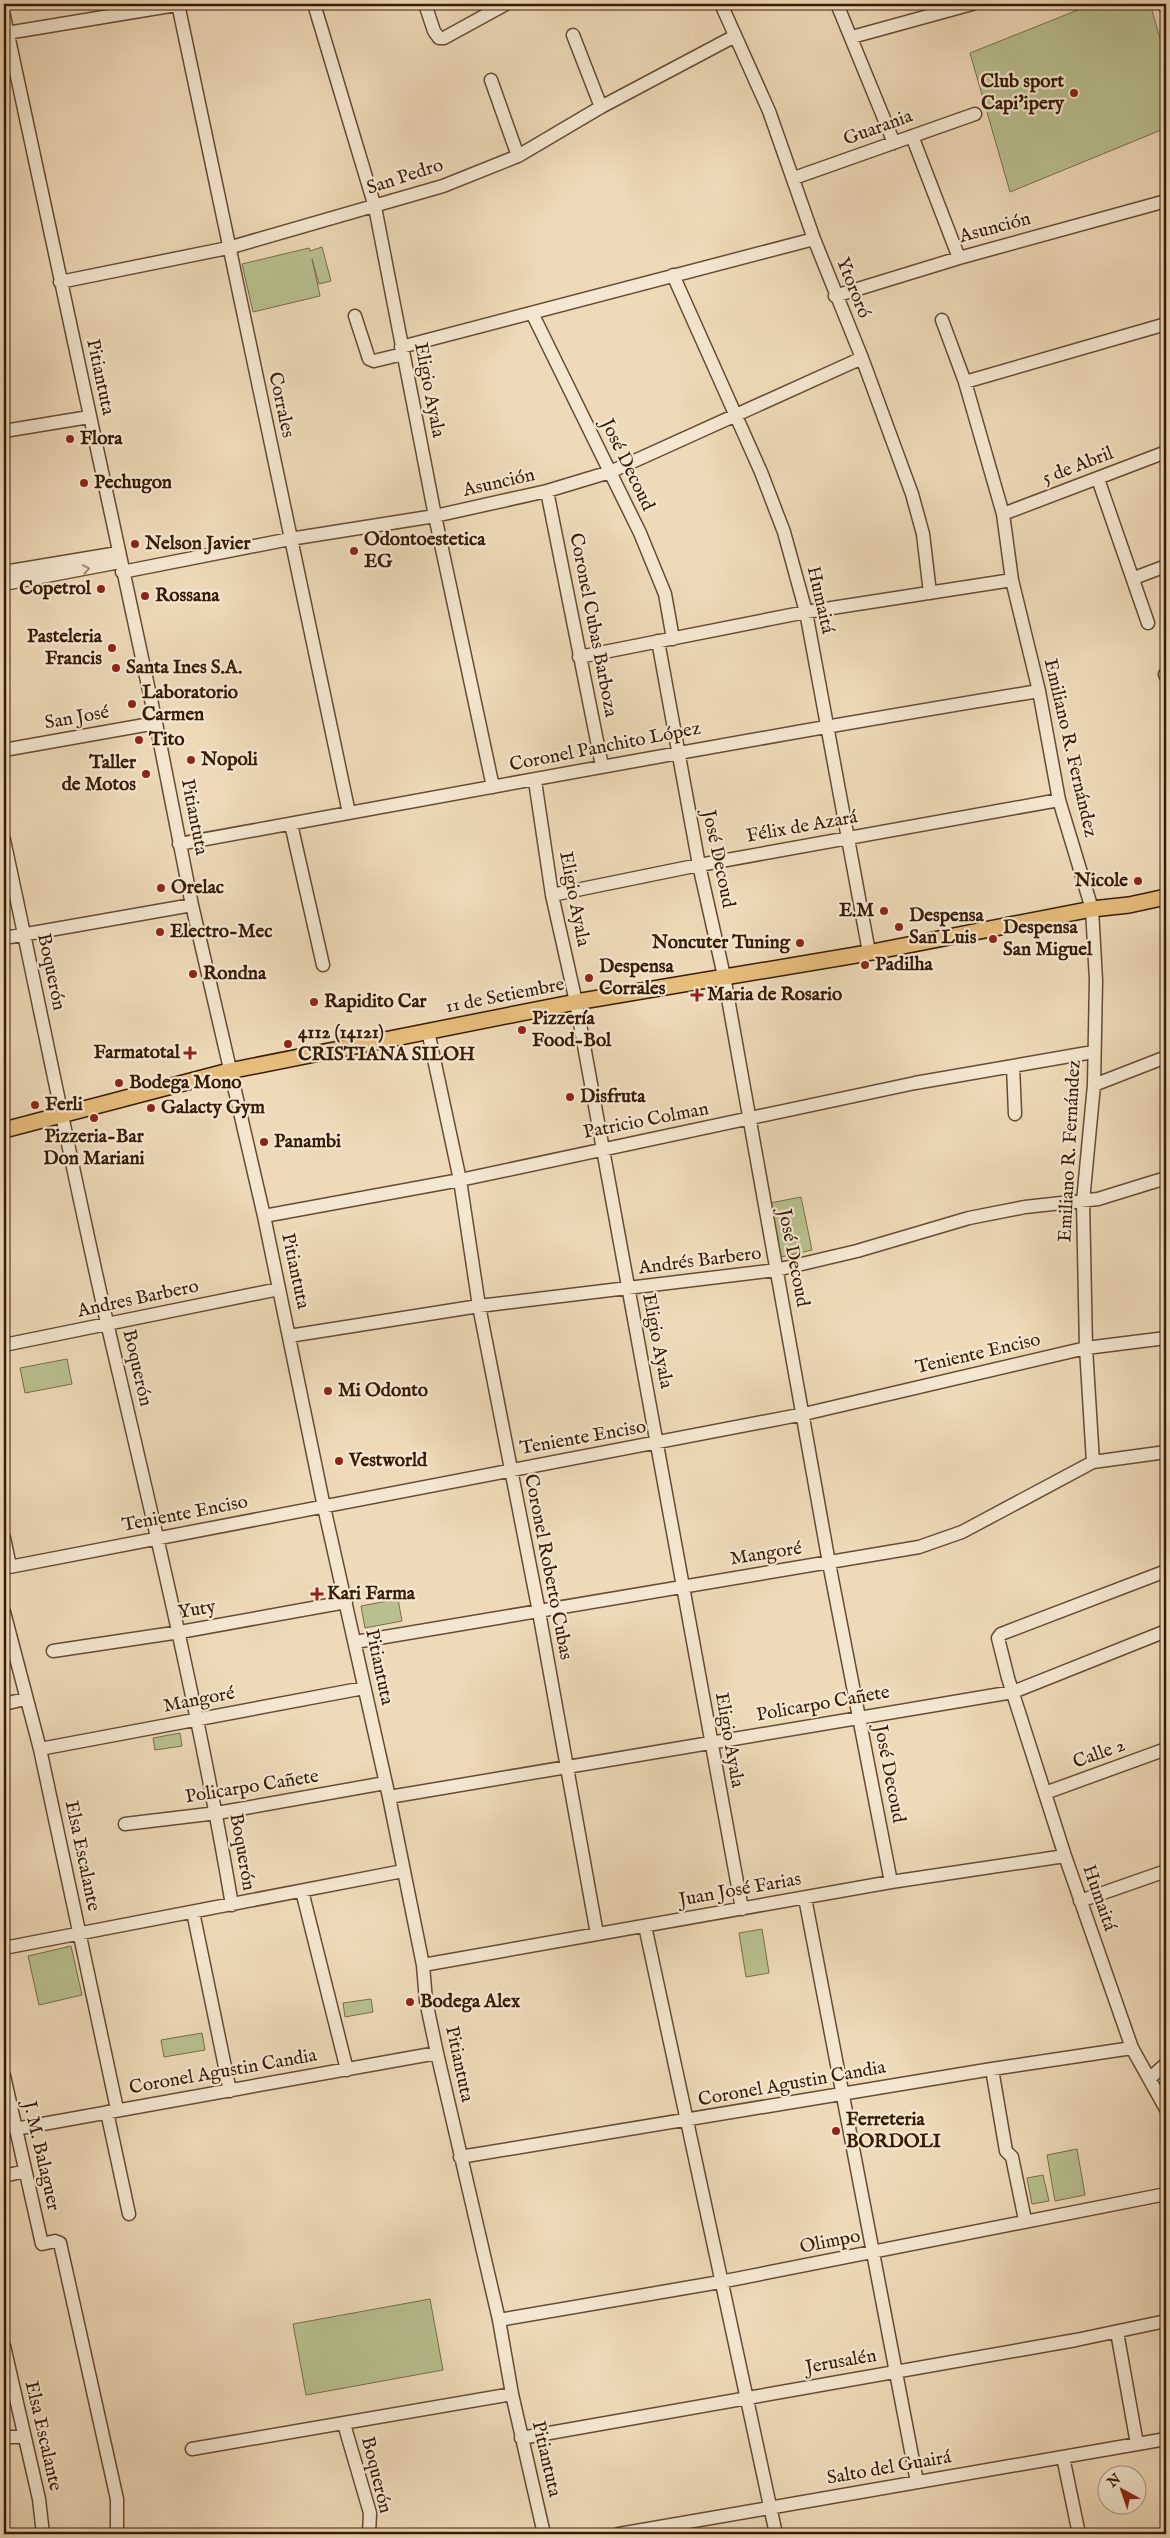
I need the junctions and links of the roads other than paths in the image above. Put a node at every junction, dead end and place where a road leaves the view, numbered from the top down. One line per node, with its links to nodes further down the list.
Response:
1 (178, 4): 2 (street); 15 (street); 26 (street, Corrales)
2 (182, 4)
3 (314, 4): 24 (street, Eligio Ayala)
4 (424, 4): 5 (street)
5 (506, 4)
6 (721, 4): 13 (street, Ytororó)
7 (837, 4): 14 (street)
8 (972, 4): 14 (street)
9 (1165, 4): 10 (street)
10 (1166, 8)
11 (4, 16): 15 (street, Pitiantuta)
12 (573, 35): 17 (street)
13 (735, 36): 17 (street, San Pedro); 22 (street, Ytororó)
14 (852, 37): 20 (street)
15 (7, 40): 29 (street, Pitiantuta)
16 (491, 80): 21 (street)
17 (601, 107): 21 (street, San Pedro)
18 (975, 114): 19 (street, Guarania)
19 (912, 136): 20 (street, Guarania); 27 (street)
20 (894, 143): 22 (street, Guarania)
21 (518, 156): 24 (street, San Pedro)
22 (794, 178): 25 (street, Ytororó)
23 (1166, 201): 27 (street, Asunción)
24 (375, 207): 26 (street, San Pedro); 35 (street, Eligio Ayala)
25 (814, 239): 28 (street); 30 (street, Ytororó)
26 (228, 248): 29 (street, San Pedro); 47 (street, Corrales)
27 (959, 258): 30 (street, Asunción)
28 (673, 274): 31 (street); 38 (street, Humaitá)
29 (60, 282): 39 (street, Pitiantuta)
30 (835, 296): 36 (street, Ytororó)
31 (532, 313): 35 (street); 42 (street, José Decoud)
32 (355, 316): 35 (street)
33 (942, 320): 37 (street, Emiliano R. Fernández)
34 (1166, 324): 37 (street)
35 (402, 351): 46 (street, Eligio Ayala)
36 (862, 358): 38 (street, Asunción); 54 (street, Ytororó)
37 (965, 382): 45 (street, Emiliano R. Fernández)
38 (737, 416): 42 (street, Asunción); 55 (street, Humaitá)
39 (89, 417): 40 (street); 48 (street, Pitiantuta)
40 (4, 432)
41 (1166, 452): 43 (street, 5 de Abril)
42 (610, 472): 44 (street, Asunción); 57 (street, José Decoud)
43 (1098, 479): 45 (street, 5 de Abril); 51 (street)
44 (547, 491): 46 (street, Asunción); 59 (street, Coronel Cubas Barboza)
45 (1002, 514): 52 (street, Emiliano R. Fernández)
46 (435, 516): 47 (street, Asunción); 67 (street, Eligio Ayala)
47 (290, 539): 48 (street, Asunción); 69 (street, Corrales)
48 (120, 562): 50 (street, Asunción); 53 (street, Asunción, one-way to 48); 61 (street, Pitiantuta)
49 (1166, 566): 51 (street)
50 (4, 572)
51 (1134, 578): 56 (street)
52 (1012, 580): 54 (street); 60 (street, Emiliano R. Fernández)
53 (4, 584)
54 (930, 593): 55 (street)
55 (806, 612): 57 (street); 62 (street, Humaitá)
56 (1148, 623)
57 (673, 639): 58 (street)
58 (658, 641): 59 (street); 64 (street, José Decoud)
59 (579, 657): 65 (street, Coronel Cubas Barboza)
60 (1039, 691): 62 (street, Coronel Panchito López); 68 (street, Emiliano R. Fernández)
61 (156, 723): 63 (street, San José); 73 (street, Pitiantuta)
62 (826, 726): 64 (street, Coronel Panchito López); 71 (street, Humaitá)
63 (4, 750)
64 (678, 753): 65 (street, Coronel Panchito López); 74 (street, José Decoud)
65 (602, 766): 66 (street, Coronel Panchito López)
66 (535, 781): 67 (street, Coronel Panchito López); 75 (street, Eligio Ayala)
67 (493, 787): 69 (street, Coronel Panchito López)
68 (1060, 800): 71 (street, Félix de Azará); 78 (street, Emiliano R. Fernández)
69 (349, 813): 70 (street, Coronel Panchito López)
70 (292, 824): 73 (street, Coronel Panchito López); 82 (street)
71 (846, 838): 74 (street, Félix de Azará); 81 (street, Humaitá)
72 (4, 840): 79 (street, Boquerón)
73 (180, 844): 77 (street, Pitiantuta)
74 (699, 865): 75 (street, Félix de Azará); 83 (street, José Decoud)
75 (552, 895): 84 (street, Eligio Ayala)
76 (1166, 896): 78 (main road, 11 de Setiembre)
77 (192, 905): 79 (street); 89 (street, Pitiantuta)
78 (1092, 909): 81 (main road, 11 de Setiembre); 86 (street, Emiliano R. Fernández)
79 (24, 934): 80 (street); 91 (street, Boquerón)
80 (4, 938)
81 (869, 952): 83 (main road, 11 de Setiembre)
82 (323, 964)
83 (724, 976): 84 (main road, 11 de Setiembre); 93 (street, José Decoud)
84 (576, 1002): 85 (main road, 11 de Setiembre); 95 (street, Eligio Ayala)
85 (428, 1031): 89 (main road, 11 de Setiembre); 97 (street, Coronel Roberto Cubas)
86 (1094, 1052): 88 (street, Patricio Colman); 90 (street, Emiliano R. Fernández)
87 (1166, 1057): 90 (street)
88 (1013, 1066): 92 (street); 93 (street, Patricio Colman)
89 (229, 1071): 91 (main road, 11 de Setiembre); 99 (street, Pitiantuta)
90 (1094, 1085): 98 (street, Emiliano R. Fernández)
91 (63, 1114): 94 (main road, 11 de Setiembre); 104 (street, Boquerón)
92 (1016, 1114)
93 (748, 1120): 95 (street, Patricio Colman); 100 (street, José Decoud)
94 (4, 1130)
95 (602, 1149): 97 (street, Patricio Colman); 102 (street, Eligio Ayala)
96 (1166, 1178): 98 (street, Andrés Barbero)
97 (460, 1180): 99 (street, Patricio Colman); 103 (street, Coronel Roberto Cubas)
98 (1083, 1201): 100 (street, Andrés Barbero); 108 (street, Emiliano R. Fernández)
99 (264, 1216): 101 (street, Pitiantuta)
100 (776, 1270): 102 (street, Andrés Barbero); 109 (street, José Decoud)
101 (279, 1289): 104 (street, Andres Barbero); 105 (street, Pitiantuta)
102 (629, 1289): 103 (street, Andrés Barbero); 110 (street, Eligio Ayala)
103 (479, 1306): 105 (street, Andrés Barbero); 113 (street, Coronel Roberto Cubas)
104 (108, 1324): 107 (street, Andres Barbero); 116 (street, Boquerón)
105 (289, 1336): 114 (street, Pitiantuta)
106 (1166, 1338): 108 (street, Teniente Enciso)
107 (4, 1345)
108 (1086, 1348): 109 (street, Teniente Enciso); 112 (street, Emiliano R. Fernández)
109 (804, 1414): 110 (street, Teniente Enciso); 117 (street, José Decoud)
110 (657, 1444): 113 (street, Teniente Enciso); 120 (street, Eligio Ayala)
111 (1166, 1452): 112 (street, Mangoré)
112 (1093, 1462): 117 (street, Mangoré)
113 (510, 1470): 114 (street, Teniente Enciso); 123 (street, Coronel Roberto Cubas)
114 (324, 1507): 116 (street, Teniente Enciso); 121 (street, Pitiantuta)
115 (4, 1538): 118 (street)
116 (159, 1538): 118 (street, Teniente Enciso); 125 (street, Boquerón)
117 (829, 1563): 120 (street, Mangoré); 132 (street, José Decoud)
118 (7, 1567)
119 (1166, 1571): 129 (street, Humaitá)
120 (682, 1586): 123 (street, Mangoré); 134 (street, Eligio Ayala)
121 (346, 1602): 125 (street, Yuty); 126 (street, Pitiantuta)
122 (4, 1612): 130 (street, Elsa Escalante)
123 (539, 1612): 126 (street, Mangoré); 137 (street, Coronel Roberto Cubas)
124 (1166, 1631): 129 (street, Policarpo Cañete)
125 (180, 1632): 127 (street, Yuty); 133 (street, Boquerón)
126 (355, 1642): 128 (street, Pitiantuta)
127 (54, 1651)
128 (364, 1688): 133 (street, Mangoré); 138 (street, Pitiantuta)
129 (1013, 1692): 132 (street, Policarpo Cañete); 139 (street, Humaitá)
130 (25, 1699): 131 (street); 135 (street, Elsa Escalante)
131 (4, 1704)
132 (858, 1717): 134 (street, Policarpo Cañete); 146 (street, José Decoud)
133 (197, 1720): 135 (street, Mangoré); 141 (street, Boquerón)
134 (710, 1743): 137 (street, Policarpo Cañete); 151 (street, Eligio Ayala)
135 (40, 1750): 154 (street, Elsa Escalante)
136 (1166, 1750): 139 (street, Calle 2)
137 (566, 1766): 140 (street, Policarpo Cañete); 155 (street, Coronel Roberto Cubas)
138 (385, 1783): 140 (street, Pitiantuta); 141 (street, Policarpo Cañete)
139 (1045, 1793): 143 (street, Humaitá)
140 (389, 1797): 144 (street, Pitiantuta)
141 (217, 1813): 142 (street, Policarpo Cañete); 150 (street, Boquerón)
142 (125, 1824)
143 (1065, 1856): 146 (street, Juan José Farias); 149 (street, Humaitá)
144 (403, 1871): 147 (street); 157 (street, Pitiantuta)
145 (1166, 1871): 149 (street)
146 (891, 1882): 148 (street, Juan José Farias)
147 (302, 1891): 150 (street); 162 (street)
148 (805, 1898): 151 (street, Juan José Farias); 166 (street)
149 (1080, 1901): 158 (street, Humaitá)
150 (232, 1905): 152 (street)
151 (742, 1909): 153 (street, Juan José Farias)
152 (193, 1912): 154 (street); 165 (street)
153 (645, 1926): 155 (street, Juan José Farias); 169 (street)
154 (78, 1932): 156 (street); 168 (street, Elsa Escalante)
155 (597, 1934): 157 (street, Juan José Farias)
156 (4, 1948)
157 (423, 1965): 159 (street, Pitiantuta)
158 (1132, 2048): 161 (street, Coronel Agustin Candia); 164 (street, Humaitá)
159 (437, 2053): 162 (street, Coronel Agustin Candia); 171 (street, Pitiantuta)
160 (1166, 2064): 164 (street)
161 (992, 2068): 166 (street, Coronel Agustin Candia); 176 (street)
162 (347, 2070): 165 (street, Coronel Agustin Candia)
163 (4, 2076): 170 (street, J. M. Balaguer)
164 (1150, 2078): 167 (street, Humaitá)
165 (230, 2091): 168 (street, Coronel Agustin Candia)
166 (843, 2094): 169 (street, Coronel Agustin Candia); 177 (street)
167 (1166, 2109)
168 (112, 2110): 170 (street, Coronel Agustin Candia); 175 (street, Elsa Escalante)
169 (686, 2121): 171 (street, Coronel Agustin Candia); 178 (street)
170 (15, 2129): 172 (street, J. M. Balaguer)
171 (460, 2157): 179 (street, Pitiantuta)
172 (26, 2171): 173 (street); 197 (street, J. M. Balaguer)
173 (4, 2176)
174 (1166, 2194): 176 (street, Olimpo)
175 (129, 2214)
176 (1025, 2220): 177 (street, Olimpo)
177 (874, 2253): 178 (street, Olimpo); 183 (street)
178 (720, 2282): 179 (street, Olimpo); 185 (street)
179 (499, 2320): 184 (street, Pitiantuta)
180 (1166, 2321): 181 (street, Jerusalén)
181 (1117, 2332): 183 (street, Jerusalén); 191 (street)
182 (4, 2346): 188 (street, Elsa Escalante)
183 (895, 2372): 185 (street, Jerusalén); 194 (street)
184 (512, 2394): 186 (street); 189 (street, Pitiantuta)
185 (746, 2398): 189 (street, Jerusalén); 195 (street)
186 (344, 2424): 192 (street); 198 (street, Boquerón)
187 (4, 2437): 188 (street)
188 (24, 2437): 196 (street, Elsa Escalante)
189 (521, 2438): 199 (street, Pitiantuta)
190 (1166, 2439): 191 (street, Salto del Guairá)
191 (1137, 2444): 193 (street, Salto del Guairá)
192 (192, 2449)
193 (1063, 2457): 194 (street, Salto del Guairá); 202 (street)
194 (917, 2482): 195 (street, Salto del Guairá)
195 (770, 2508): 200 (street, Salto del Guairá); 201 (street)
196 (43, 2534)
197 (117, 2534)
198 (369, 2534)
199 (544, 2534)
200 (619, 2534)
201 (776, 2534)
202 (1079, 2534)

